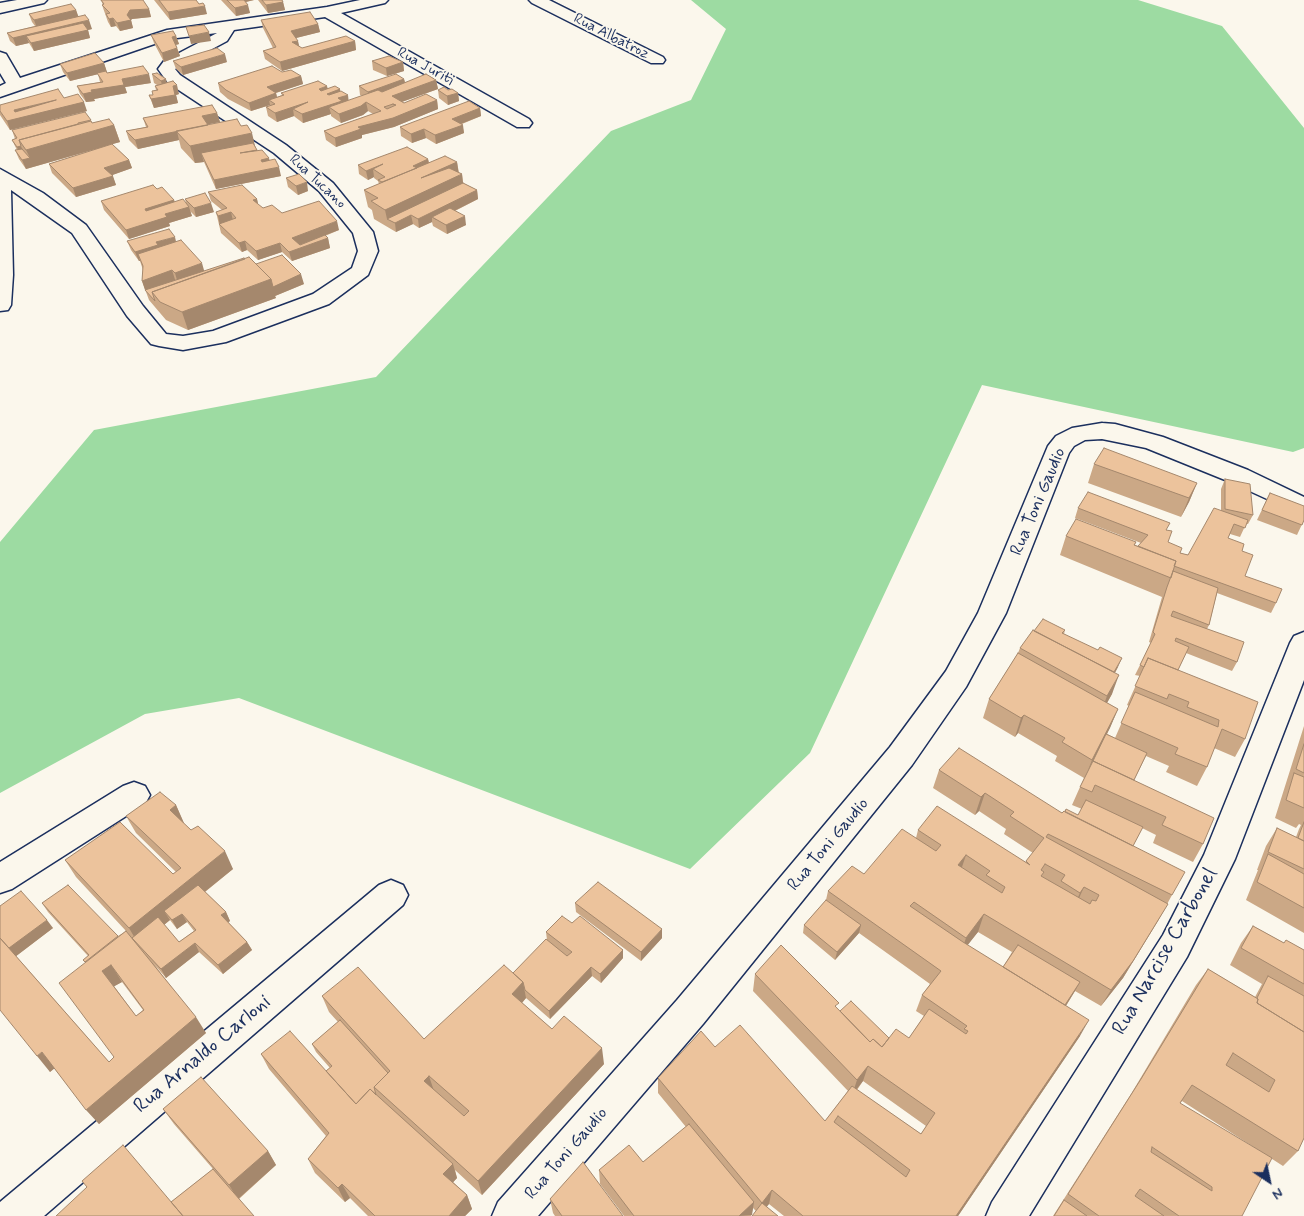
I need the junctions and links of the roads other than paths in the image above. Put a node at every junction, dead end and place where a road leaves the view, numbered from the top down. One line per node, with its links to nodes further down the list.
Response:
1 (40, 0): 4 (street)
2 (380, 0): 5 (street)
3 (537, 0): 8 (street, Rua Albatroz)
4 (0, 8)
5 (327, 12): 6 (street); 10 (street, Rua Juriti)
6 (229, 26): 9 (street); 11 (street, Rua Tucano)
7 (0, 57): 9 (street)
8 (657, 60)
9 (7, 89)
10 (523, 123)
11 (1, 176): 12 (street)
12 (0, 305)
13 (1304, 507): 19 (street, Rua Toni Gaudio)
14 (1304, 643): 20 (street, Rua Narcise Carbonel)
15 (134, 794): 16 (street)
16 (0, 879)
17 (392, 895): 18 (street, Rua Arnaldo Carloni)
18 (14, 1216)
19 (512, 1216)
20 (1006, 1216)

